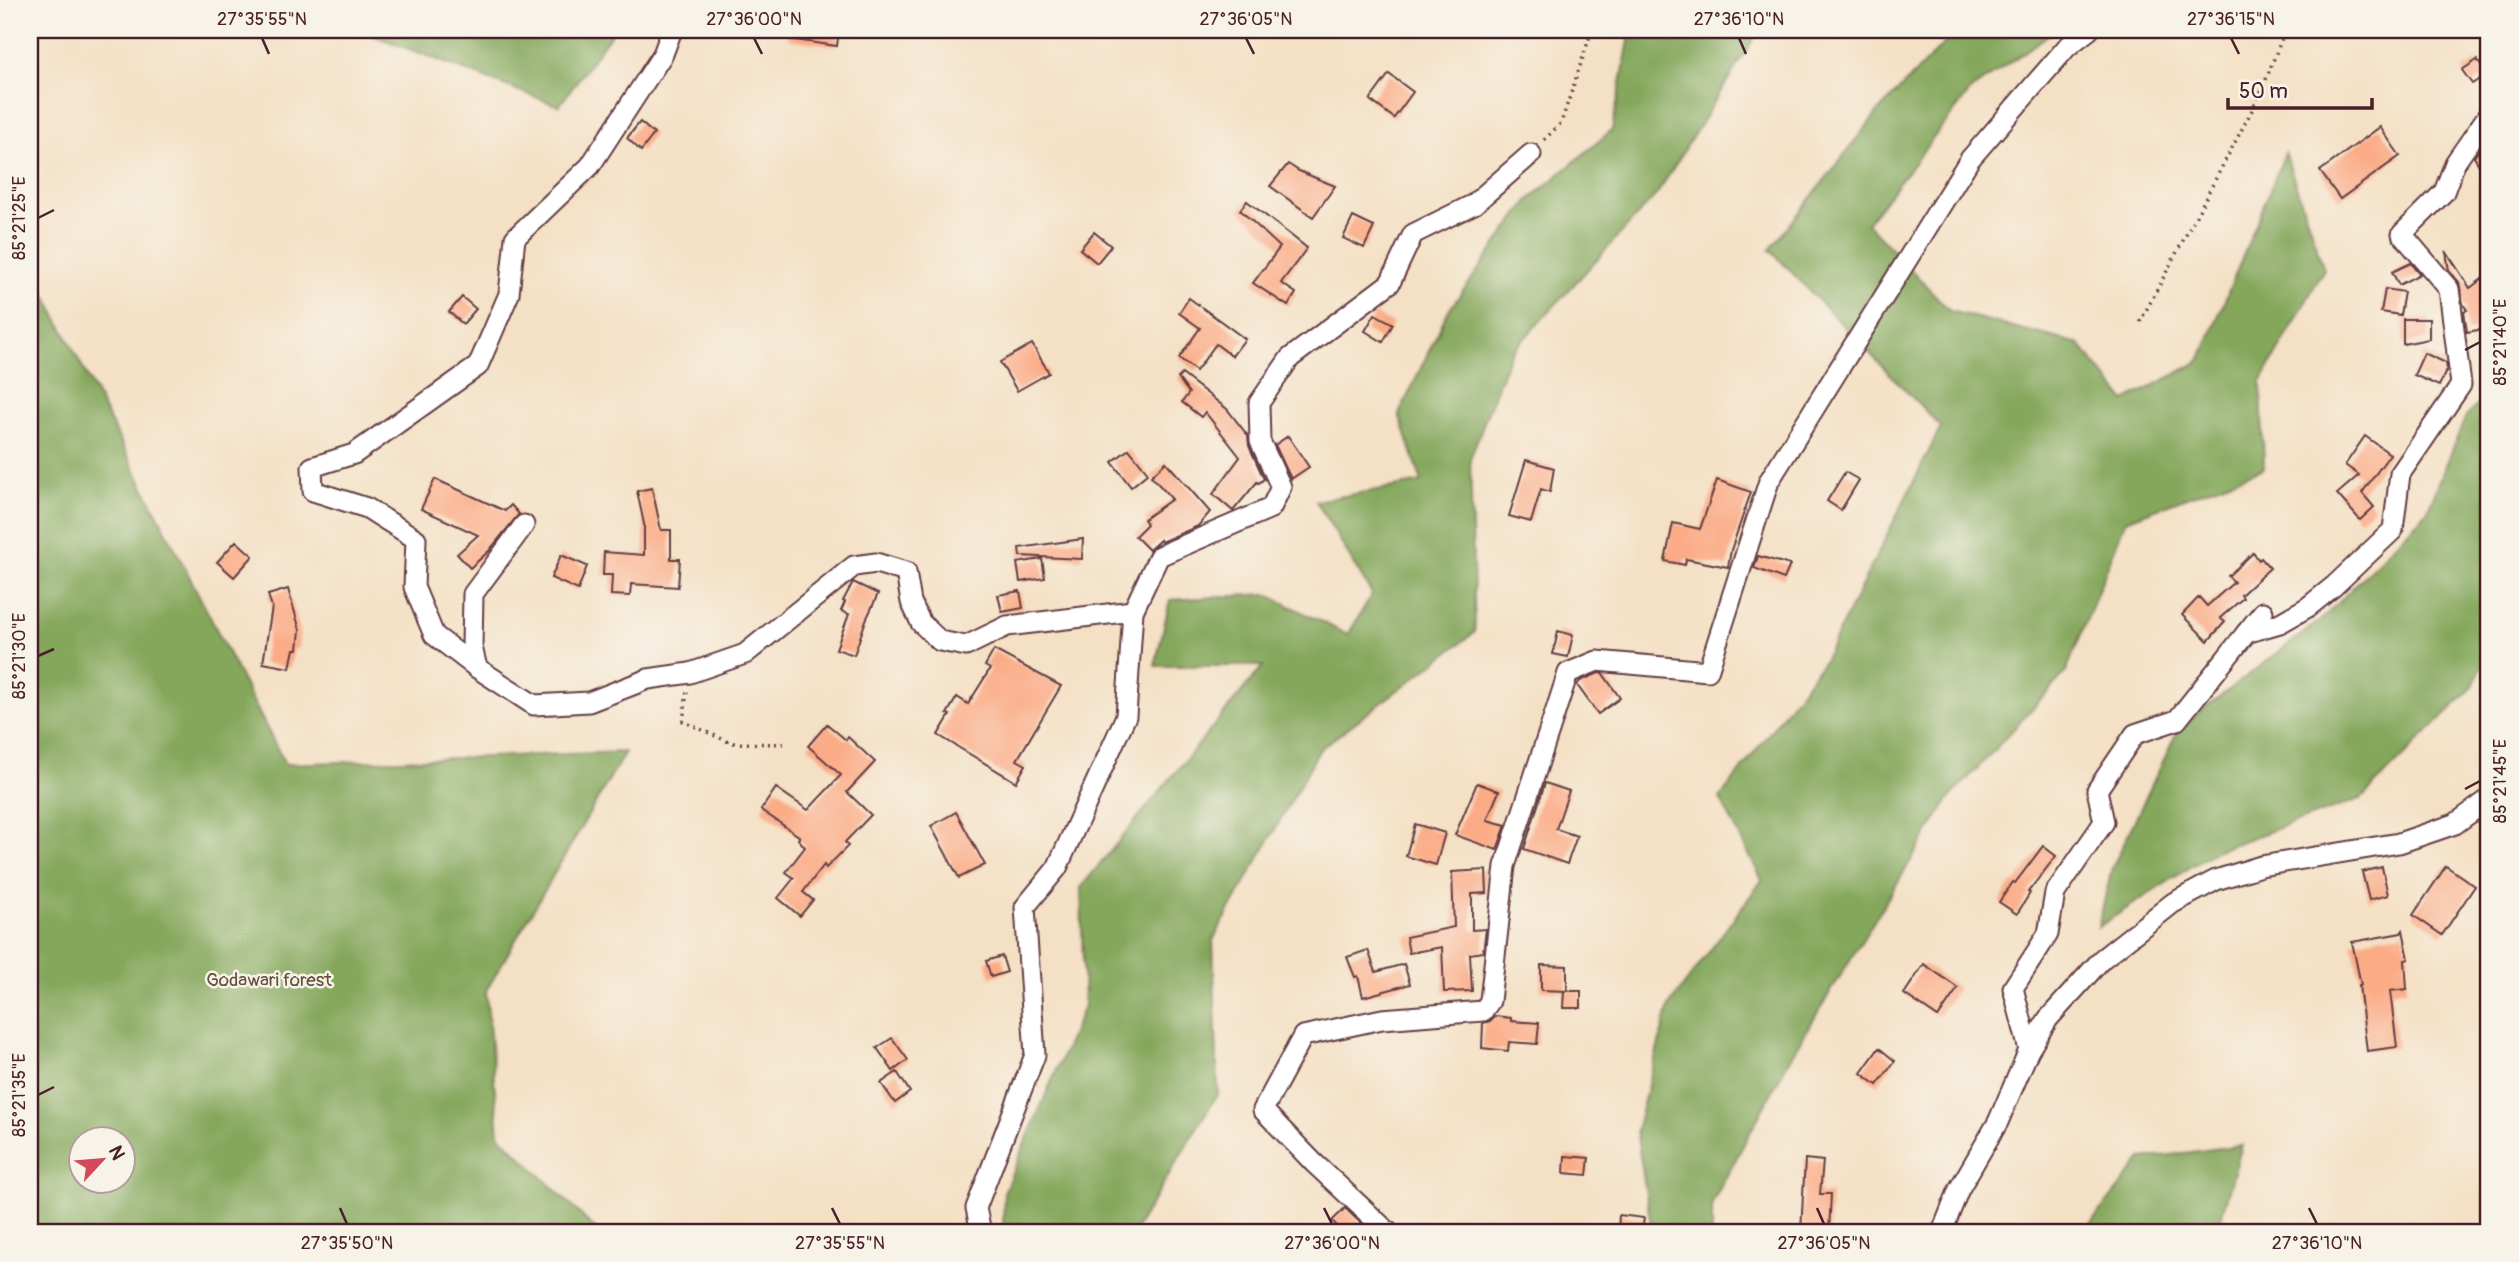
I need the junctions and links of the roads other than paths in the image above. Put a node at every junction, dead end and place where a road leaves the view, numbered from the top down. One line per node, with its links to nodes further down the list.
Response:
1 (671, 30): 9 (street)
2 (2089, 30): 13 (street)
3 (2489, 114): 8 (street)
4 (1531, 154): 6 (street)
5 (524, 525): 9 (street)
6 (1133, 611): 9 (street); 12 (street)
7 (2263, 612): 8 (street)
8 (2246, 633): 11 (street)
9 (477, 668)
10 (2489, 799): 11 (street)
11 (2029, 1050): 14 (street)
12 (981, 1232)
13 (1388, 1232)
14 (1942, 1232)

